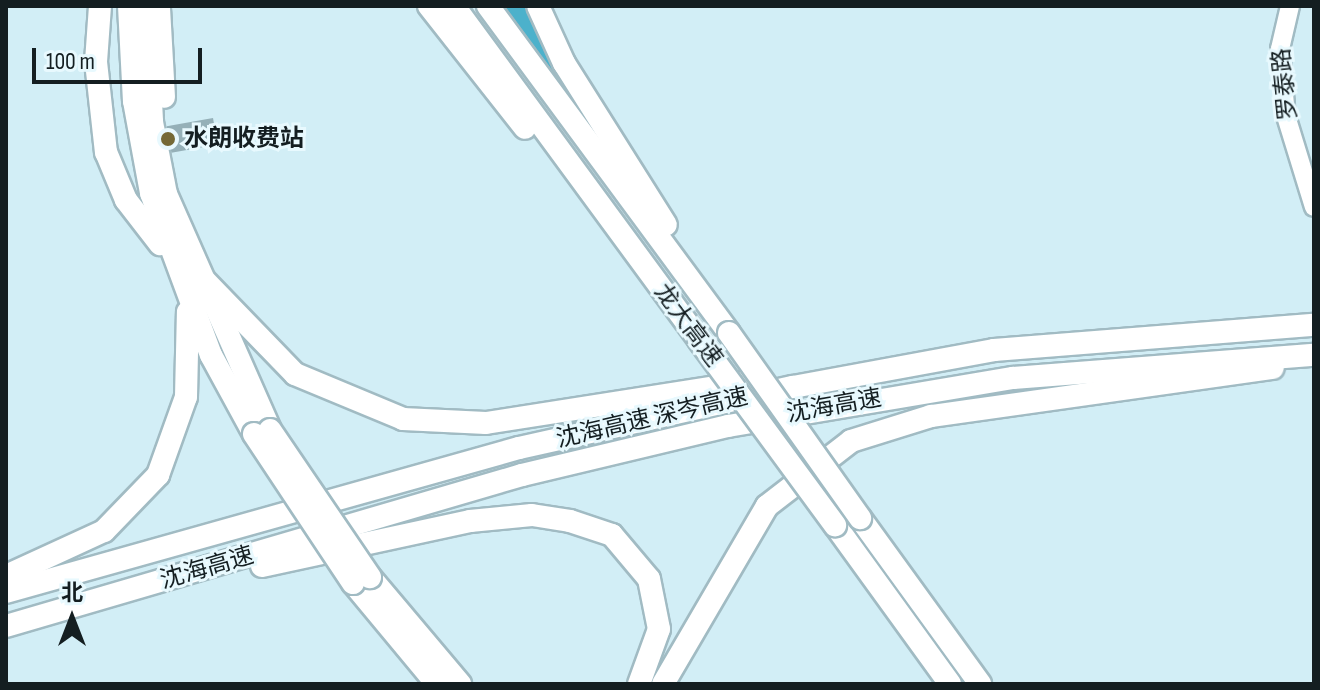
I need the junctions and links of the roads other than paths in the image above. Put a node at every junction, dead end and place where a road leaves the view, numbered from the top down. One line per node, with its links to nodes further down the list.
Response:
1 (100, 6): 11 (highway)
2 (129, 6): 11 (highway)
3 (146, 6): 11 (highway)
4 (160, 6): 11 (highway)
5 (429, 6): 12 (highway)
6 (454, 6): 12 (highway, 龙大高速)
7 (488, 6): 15 (highway, 龙大高速)
8 (538, 6): 15 (highway)
9 (1290, 6): 10 (street, 罗泰路)
10 (1314, 207)
11 (184, 260): 13 (highway)
12 (651, 275): 27 (highway, 龙大高速, bridge)
13 (195, 285): 16 (highway); 18 (highway); 19 (highway, bridge)
14 (1314, 325): 16 (highway, 沈海高速 深岑高速)
15 (729, 333): 28 (highway, 龙大高速, bridge)
16 (994, 350): 20 (highway, 沈海高速 深岑高速)
17 (1314, 357): 21 (highway, 沈海高速); 26 (highway)
18 (6, 576)
19 (362, 580): 23 (highway); 24 (highway)
20 (6, 592)
21 (43, 616): 22 (highway); 25 (highway)
22 (6, 626)
23 (437, 684)
24 (460, 684)
25 (639, 684)
26 (663, 684)
27 (950, 684)
28 (980, 684)

